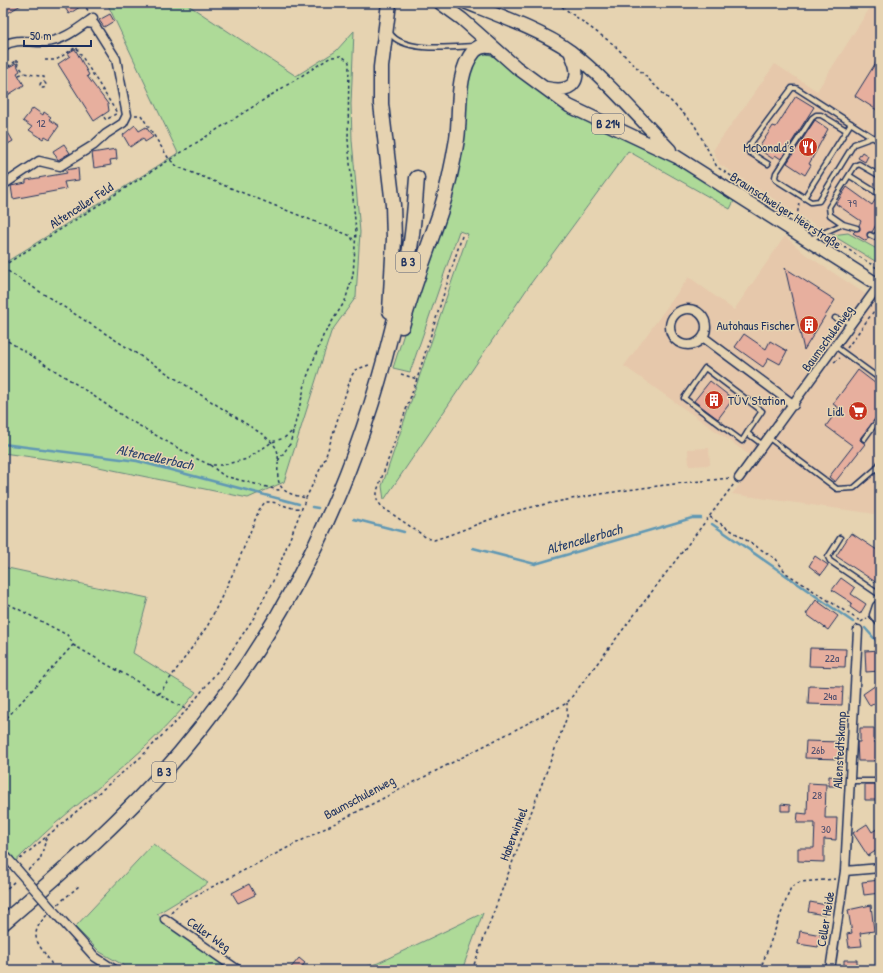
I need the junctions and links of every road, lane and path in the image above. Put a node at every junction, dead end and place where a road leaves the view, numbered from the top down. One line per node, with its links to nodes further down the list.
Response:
1 (389, 3): 5 (highway)
2 (440, 3): 7 (main road, B 214)
3 (467, 3): 8 (main road, B 214)
4 (557, 3): 35 (path)
5 (386, 25): 7 (lane); 53 (highway)
6 (3, 46): 19 (street)
7 (485, 46): 18 (main road, B 214); 59 (highway)
8 (569, 51): 18 (main road); 25 (main road, B 214)
9 (3, 60): 13 (path)
10 (45, 60): 20 (path)
11 (16, 61): 12 (path); 13 (path); 15 (path)
12 (21, 61)
13 (8, 67): 14 (path)
14 (3, 70)
15 (24, 73): 16 (path); 17 (path)
16 (19, 75)
17 (44, 82)
18 (543, 87): 25 (main road, B 214)
19 (127, 115): 26 (path); 31 (street)
20 (103, 116)
21 (851, 123): 22 (lane); 23 (lane); 27 (lane)
22 (846, 130): 32 (lane); 34 (lane)
23 (872, 137): 24 (lane); 34 (lane)
24 (880, 142)
25 (677, 157): 44 (main road, Braunschweiger Heerstraße / B 214)
26 (169, 159): 38 (path, Altenceller Feld); 42 (path); 46 (path, Altenceller Feld)
27 (768, 164)
28 (850, 176): 29 (lane); 33 (lane); 36 (lane)
29 (880, 176)
30 (417, 178): 53 (highway, B 3)
31 (3, 185)
32 (796, 192): 34 (lane); 35 (path)
33 (879, 194)
34 (804, 198)
35 (797, 218): 40 (path)
36 (843, 224): 37 (lane); 40 (lane)
37 (857, 228)
38 (356, 232): 42 (path); 45 (path)
39 (880, 232): 41 (lane)
40 (822, 233): 44 (lane); 47 (path)
41 (870, 235)
42 (351, 236): 45 (path)
43 (462, 236): 57 (path)
44 (807, 240): 48 (main road, Braunschweiger Heerstraße / B 214)
45 (355, 244): 62 (path)
46 (3, 267): 66 (path)
47 (880, 270)
48 (880, 286): 50 (street, Baumschulenweg)
49 (834, 318): 50 (lane)
50 (852, 324): 54 (street, Baumschulenweg)
51 (703, 337): 51 (street); 60 (street)
52 (3, 338): 70 (path)
53 (388, 345): 59 (highway, B 3)
54 (836, 346): 58 (lane); 60 (street, Baumschulenweg)
55 (369, 365): 75 (path)
56 (401, 374): 57 (path)
57 (417, 379): 73 (path)
58 (880, 379)
59 (377, 388): 103 (highway, B 3)
60 (794, 405): 64 (street, Baumschulenweg)
61 (880, 417): 65 (lane)
62 (295, 429): 66 (path); 68 (path)
63 (747, 433): 63 (lane); 67 (lane)
64 (769, 438): 67 (street, Baumschulenweg); 71 (lane)
65 (864, 439)
66 (272, 442): 68 (path); 70 (path)
67 (764, 446): 73 (street, Baumschulenweg)
68 (278, 462): 74 (path)
69 (880, 462): 71 (lane)
70 (210, 465): 74 (path)
71 (876, 469): 72 (lane)
72 (880, 472)
73 (739, 478): 77 (path)
74 (282, 489): 75 (path)
75 (306, 498): 76 (path)
76 (302, 508): 86 (path); 88 (path)
77 (710, 517): 83 (path); 87 (path)
78 (840, 538): 79 (lane)
79 (880, 595)
80 (3, 600): 85 (path)
81 (880, 604): 82 (street)
82 (877, 618): 83 (path)
83 (861, 622): 84 (path)
84 (858, 630): 90 (street, Allenstedtskamp)
85 (73, 645): 86 (path); 89 (path)
86 (159, 694): 88 (path)
87 (567, 703): 102 (path, Baumschulenweg); 107 (path, Haberwinkel)
88 (187, 710): 92 (path)
89 (3, 722)
90 (849, 781): 91 (lane); 99 (street, Allenstedtskamp)
91 (880, 781)
92 (47, 836): 94 (path); 95 (path)
93 (3, 853): 101 (street, bridge)
94 (19, 860)
95 (40, 860)
96 (880, 868): 99 (street)
97 (8, 869): 98 (path)
98 (3, 874)
99 (845, 874): 108 (path); 109 (street, Celler Heide)
100 (80, 886): 101 (path)
101 (52, 912): 104 (path); 105 (street)
102 (165, 919): 106 (street, Celler Weg)
103 (3, 923)
104 (54, 970)
105 (115, 970)
106 (238, 970)
107 (472, 970)
108 (760, 970)
109 (830, 970)

